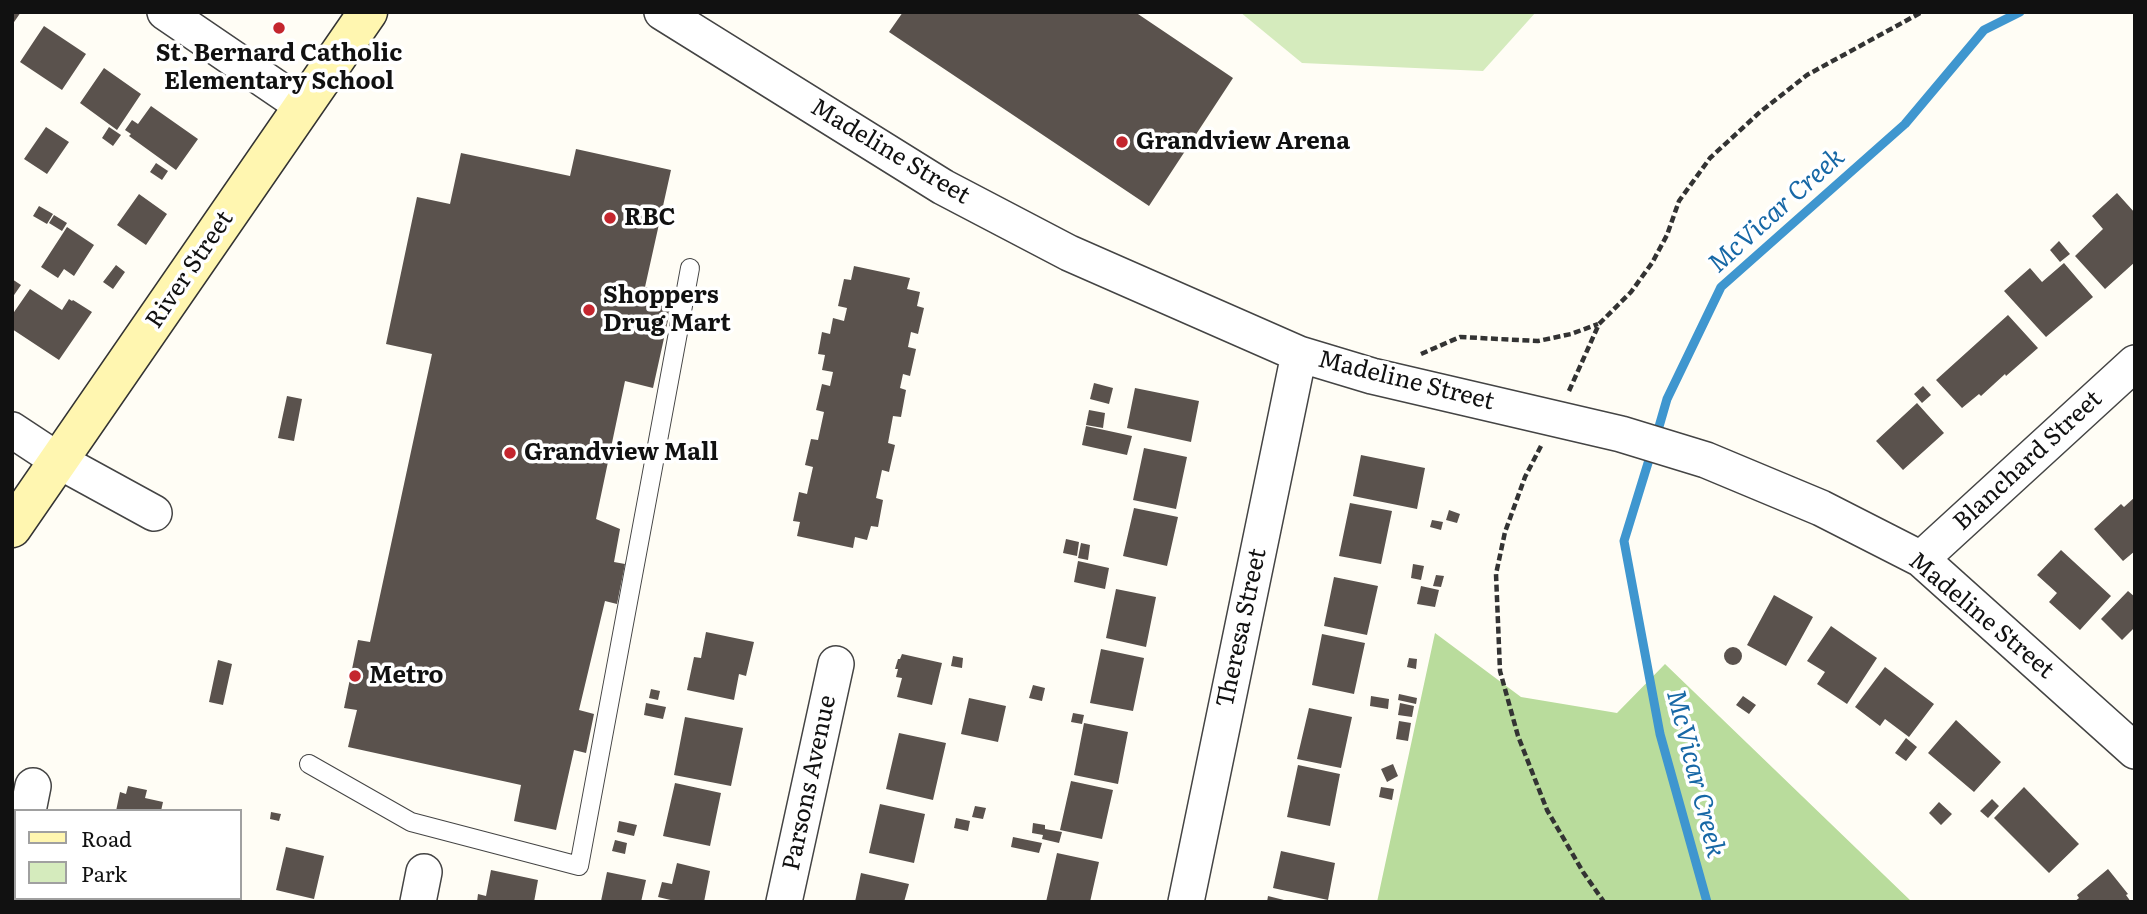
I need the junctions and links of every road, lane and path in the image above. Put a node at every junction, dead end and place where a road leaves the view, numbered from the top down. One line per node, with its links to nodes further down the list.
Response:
1 (165, 12): 4 (street)
2 (368, 12): 4 (main road, River Street)
3 (662, 12): 7 (street, Madeline Street)
4 (303, 106): 11 (main road, River Street)
5 (690, 268): 17 (lane)
6 (1599, 324): 9 (path)
7 (1298, 354): 9 (street, Madeline Street); 19 (street, Theresa Street)
8 (2135, 363): 14 (street, Blanchard Street)
9 (1372, 376): 14 (street, Madeline Street)
10 (12, 429): 11 (street)
11 (59, 461): 12 (street); 13 (main road, River Street)
12 (154, 513)
13 (12, 528)
14 (1921, 559): 16 (street, Madeline Street)
15 (836, 664): 18 (street, Parsons Avenue)
16 (2135, 751)
17 (309, 764)
18 (784, 902)
19 (1186, 902)

